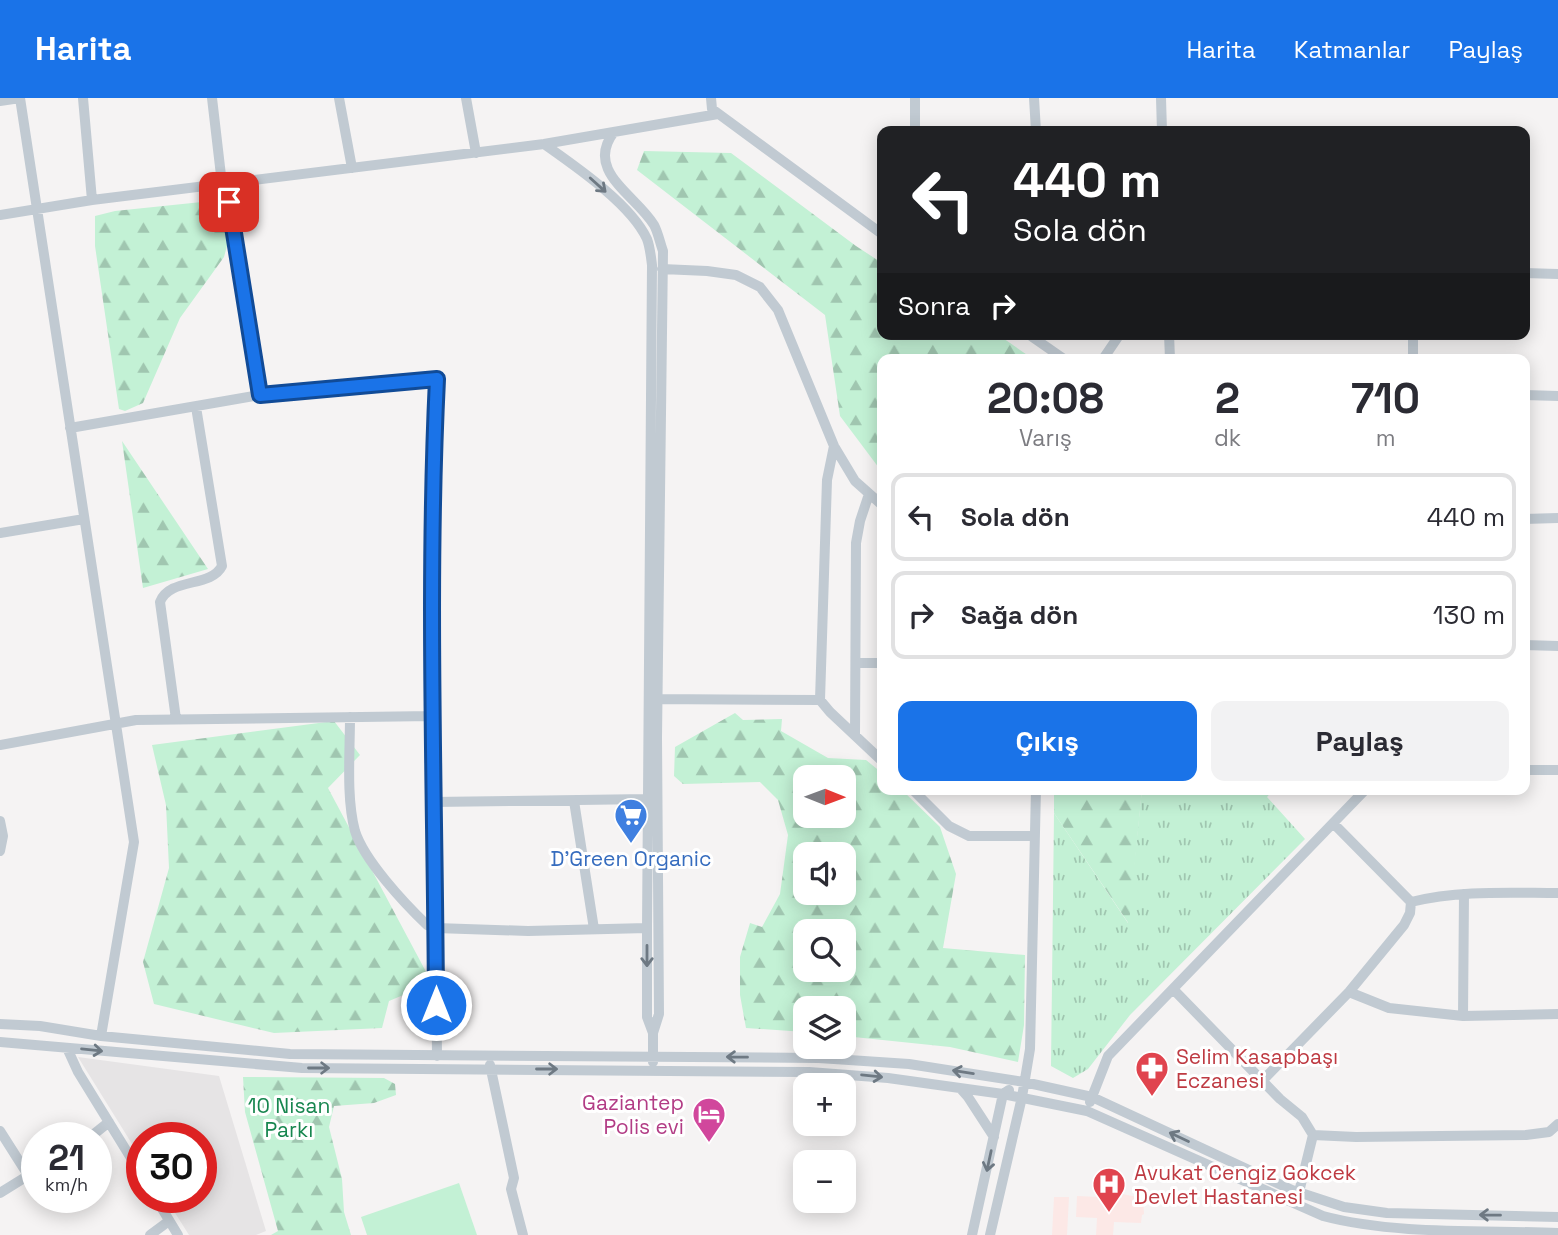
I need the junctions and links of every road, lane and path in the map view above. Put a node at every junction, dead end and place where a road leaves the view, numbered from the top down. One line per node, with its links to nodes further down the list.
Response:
1 (20, 98): 10 (street); 21 (street)
2 (83, 98): 20 (street)
3 (212, 98): 19 (street)
4 (339, 98): 18 (street)
5 (466, 98): 17 (street)
6 (711, 98): 11 (street)
7 (915, 98): 12 (street)
8 (1034, 98): 13 (street)
9 (1161, 98): 14 (street)
10 (0, 101)
11 (718, 114): 15 (street); 23 (street)
12 (915, 126)
13 (1036, 126)
14 (1162, 126)
15 (614, 132): 16 (street); 24 (street)
16 (544, 144): 17 (street); 45 (street, one-way to 45)
17 (476, 153): 18 (street)
18 (352, 168): 19 (street)
19 (222, 184): 20 (street); 29 (street)
20 (92, 200): 21 (street)
21 (36, 210): 22 (street); 33 (street)
22 (0, 215)
23 (877, 229)
24 (662, 269): 34 (street); 45 (street)
25 (1530, 274): 26 (street)
26 (1558, 274)
27 (1037, 340): 28 (street)
28 (1057, 354)
29 (260, 395): 32 (street); 47 (street)
30 (1530, 396): 31 (street)
31 (1558, 396)
32 (196, 407): 33 (street); 49 (street)
33 (69, 428): 38 (street)
34 (834, 446): 35 (street); 46 (street)
35 (869, 494): 36 (street); 43 (street)
36 (877, 501)
37 (1558, 518): 39 (street)
38 (84, 519): 40 (street); 50 (street)
39 (1530, 519)
40 (0, 533)
41 (1530, 645): 42 (street)
42 (1558, 646)
43 (856, 663): 44 (street); 51 (street)
44 (877, 663)
45 (653, 699): 46 (street); 59 (street); 77 (street)
46 (820, 700): 51 (street)
47 (432, 716): 48 (street); 61 (street)
48 (350, 717): 49 (street); 69 (street)
49 (176, 719): 50 (street)
50 (115, 725): 52 (street); 78 (street)
51 (855, 735): 53 (street)
52 (0, 745)
53 (877, 756)
54 (1530, 770): 55 (street)
55 (1558, 770)
56 (918, 795): 64 (street)
57 (1036, 795): 64 (street)
58 (1360, 795): 63 (street)
59 (648, 799): 60 (street); 70 (street)
60 (574, 801): 61 (street); 71 (street)
61 (433, 802): 69 (street)
62 (0, 821): 65 (street)
63 (1333, 823): 68 (street); 72 (street)
64 (1035, 836): 87 (street)
65 (0, 851)
66 (1558, 893): 67 (street)
67 (1464, 894): 68 (street); 75 (street)
68 (1411, 902): 73 (street)
69 (436, 928): 71 (street); 82 (street)
70 (647, 928): 71 (street); 77 (street, one-way to 77)
71 (594, 929)
72 (1172, 989): 86 (street); 91 (street)
73 (1349, 992): 75 (street); 86 (street)
74 (1558, 1014): 75 (street)
75 (1463, 1016)
76 (0, 1024): 78 (street)
77 (653, 1033): 83 (street)
78 (102, 1036): 82 (street)
79 (0, 1042): 80 (street)
80 (67, 1048): 84 (street, one-way to 84); 93 (street)
81 (490, 1055): 82 (street); 83 (street); 84 (street)
82 (437, 1056)
83 (653, 1056): 85 (street); 87 (street, one-way to 83)
84 (490, 1069): 85 (street, one-way to 85); 110 (street)
85 (653, 1070): 88 (street, one-way to 88)
86 (1262, 1081): 97 (street)
87 (1024, 1082): 89 (street); 90 (street); 91 (street)
88 (960, 1088): 89 (street); 98 (street)
89 (1003, 1094): 90 (street); 98 (street)
90 (1022, 1097): 92 (street); 112 (street)
91 (1092, 1097): 92 (street); 102 (street, one-way to 91)
92 (1087, 1111): 107 (street)
93 (109, 1122)
94 (1558, 1124): 97 (street)
95 (112, 1127): 99 (street)
96 (0, 1131): 100 (street)
97 (1312, 1135): 102 (street)
98 (994, 1137): 111 (street, one-way to 111)
99 (126, 1150)
100 (21, 1158)
101 (21, 1179): 103 (street)
102 (1299, 1192): 105 (street, one-way to 102)
103 (0, 1193)
104 (164, 1213): 106 (street)
105 (1558, 1217)
106 (169, 1221): 108 (street); 109 (street)
107 (1558, 1233)
108 (150, 1235)
109 (178, 1235)
110 (523, 1235)
111 (972, 1235)
112 (990, 1235)

